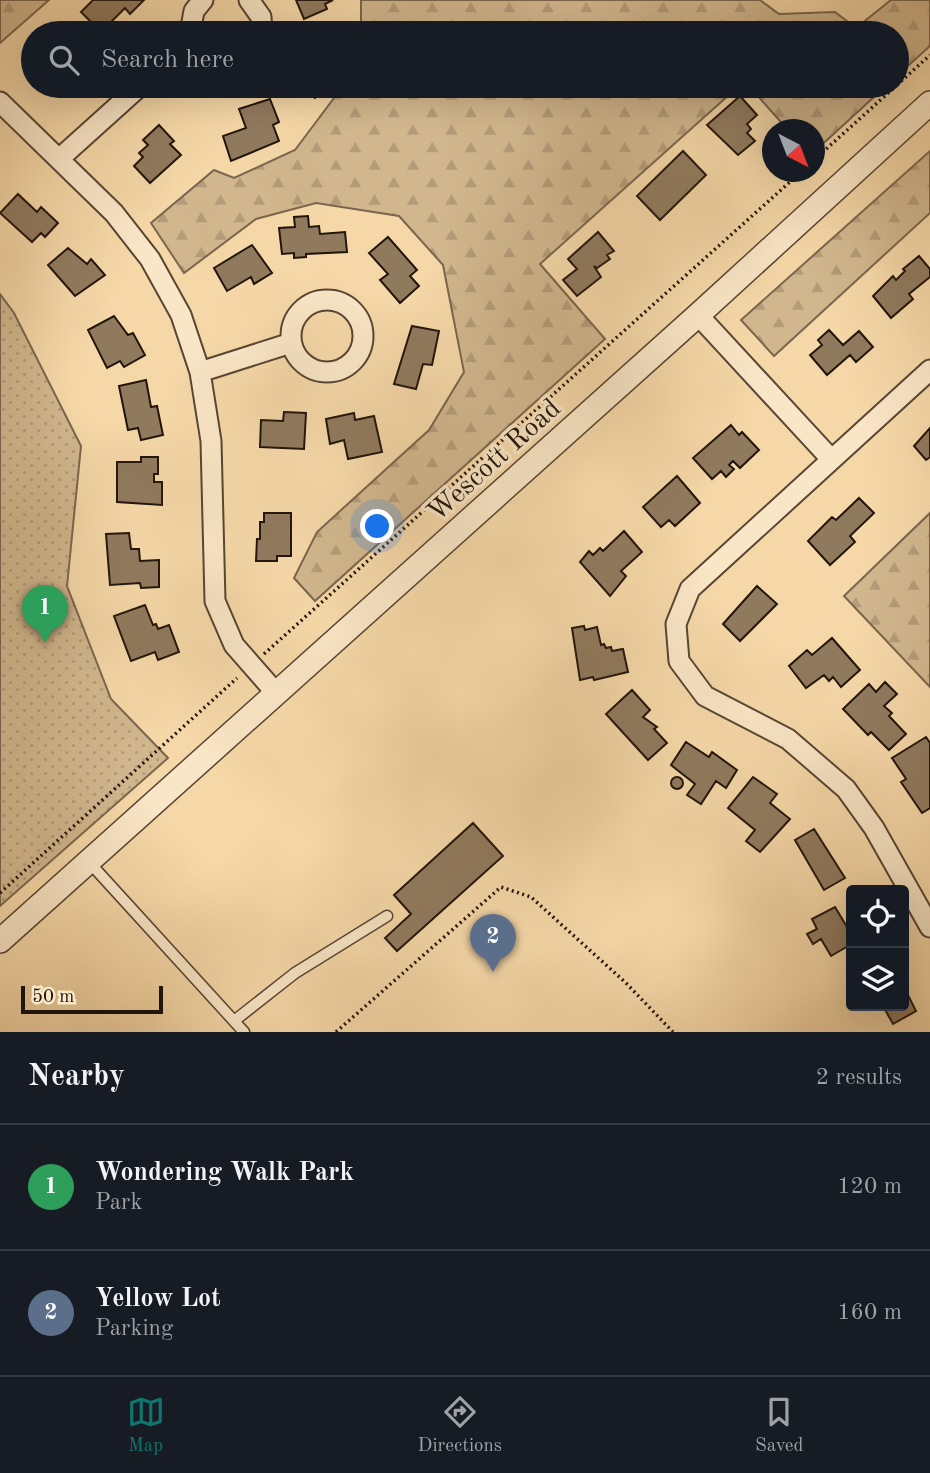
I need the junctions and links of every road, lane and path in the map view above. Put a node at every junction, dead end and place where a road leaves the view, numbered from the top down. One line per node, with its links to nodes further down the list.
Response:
1 (203, 0): 3 (street)
2 (249, 0): 4 (street)
3 (192, 21)
4 (261, 21)
5 (930, 55): 6 (path)
6 (909, 74)
7 (127, 98): 12 (street)
8 (882, 98): 11 (path)
9 (0, 102): 12 (street)
10 (930, 103): 14 (street, Wescott Road)
11 (825, 150)
12 (59, 159): 17 (street)
13 (791, 182): 19 (path)
14 (698, 315): 18 (street); 20 (street, Wescott Road)
15 (291, 343): 17 (street)
16 (930, 370): 18 (street)
17 (200, 372): 19 (street)
18 (831, 459): 24 (street)
19 (252, 666): 20 (street); 22 (path)
20 (276, 693): 21 (street, Wescott Road)
21 (89, 861): 25 (street, Wescott Road); 26 (lane)
22 (0, 893)
23 (387, 916): 26 (lane)
24 (930, 927)
25 (0, 941)
26 (234, 1021): 27 (lane)
27 (244, 1032)
28 (336, 1032): 29 (path)
29 (673, 1032)

